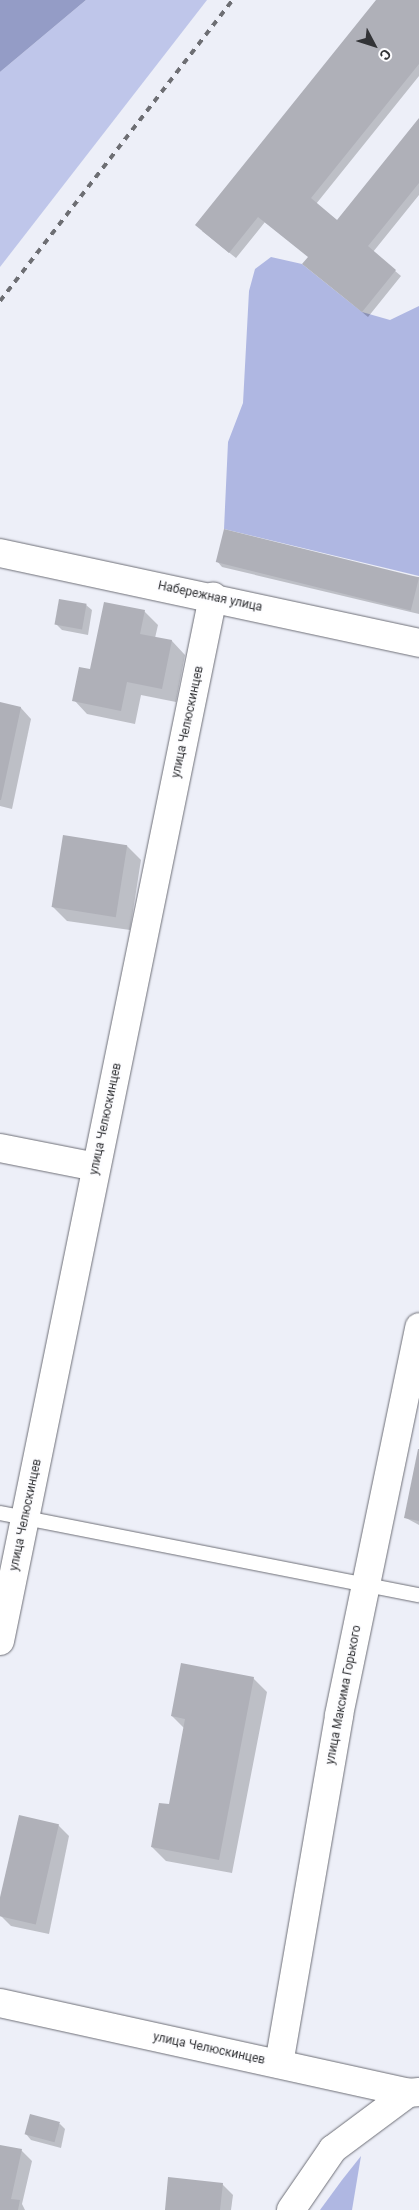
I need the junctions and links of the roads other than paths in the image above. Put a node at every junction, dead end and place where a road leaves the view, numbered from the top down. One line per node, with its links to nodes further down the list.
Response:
1 (0, 553): 2 (street, Набережная улица)
2 (214, 597): 3 (street, Набережная улица); 5 (street, улица Челюскинцев)
3 (419, 643)
4 (0, 1148): 5 (street)
5 (96, 1167): 7 (street, улица Челюскинцев)
6 (419, 1327): 8 (street, улица Максима Горького)
7 (13, 1516): 8 (lane); 10 (street, улица Челюскинцев)
8 (366, 1586): 9 (lane); 12 (street, улица Максима Горького)
9 (419, 1595)
10 (0, 1641)
11 (0, 2003): 12 (street, улица Челюскинцев)
12 (279, 2064): 13 (street, улица Челюскинцев)
13 (413, 2092): 14 (street)
14 (291, 2210)

